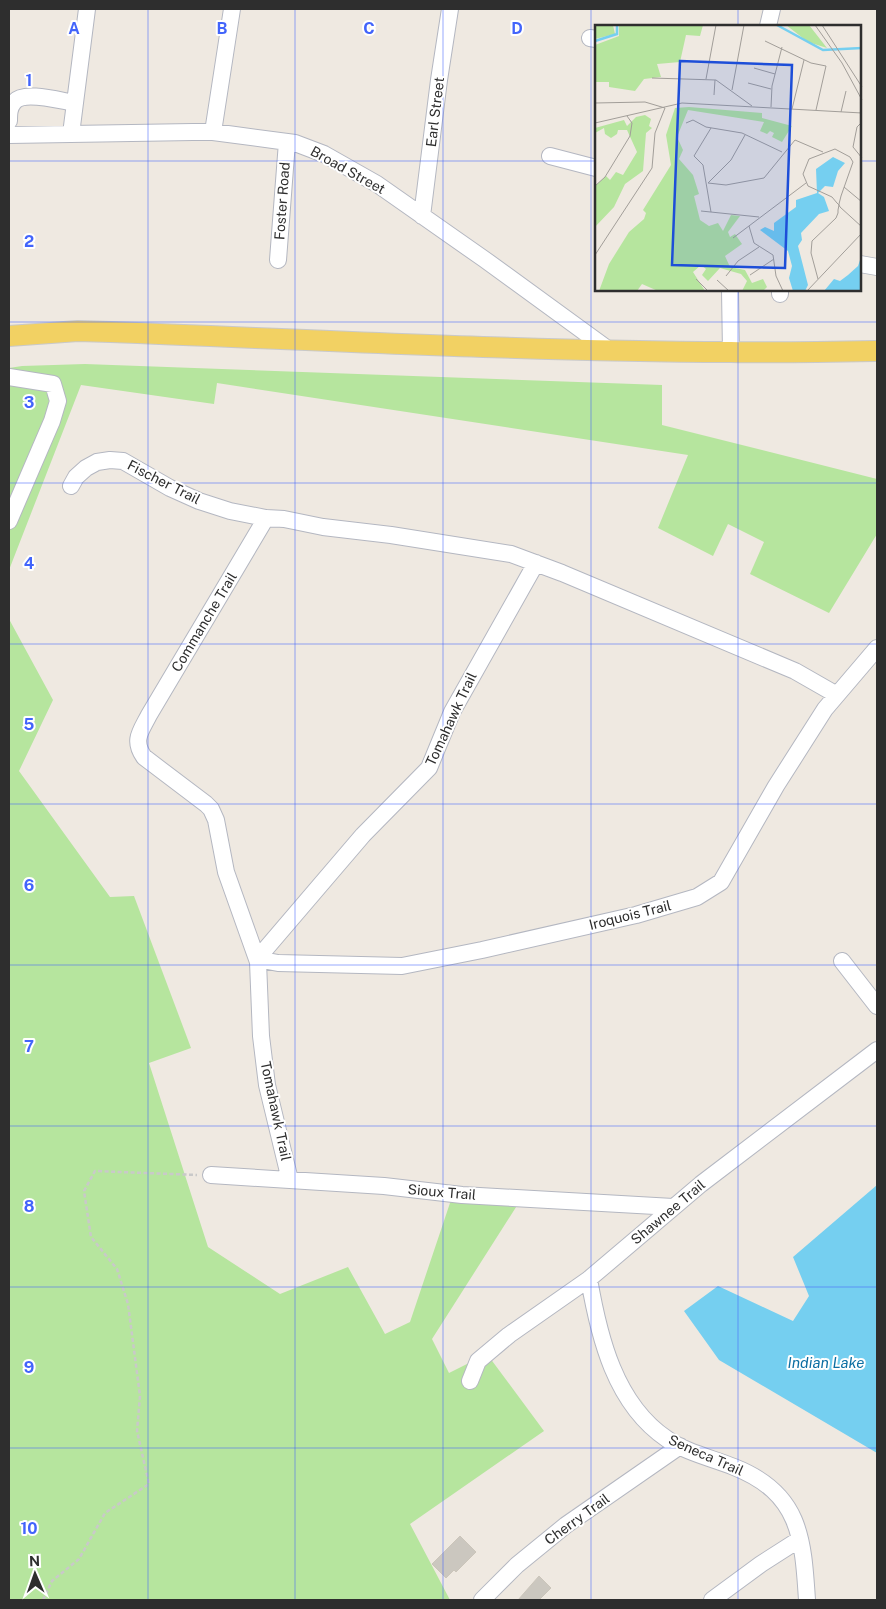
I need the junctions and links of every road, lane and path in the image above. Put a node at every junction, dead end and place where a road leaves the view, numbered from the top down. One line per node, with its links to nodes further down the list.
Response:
1 (87, 9): 6 (street)
2 (232, 9): 8 (street)
3 (450, 9): 14 (street, Earl Street)
4 (772, 9): 5 (street)
5 (768, 25)
6 (75, 103): 7 (street); 9 (street)
7 (9, 121)
8 (214, 132): 9 (street, Broad Street); 11 (street, Broad Street)
9 (72, 134): 10 (street, Broad Street)
10 (9, 135)
11 (287, 142): 14 (street, Broad Street); 15 (street, Foster Road)
12 (550, 156): 13 (street)
13 (595, 168)
14 (422, 216): 20 (street, Broad Street)
15 (278, 260)
16 (861, 264): 17 (street)
17 (877, 267)
18 (730, 291): 22 (street)
19 (9, 336): 20 (main road)
20 (609, 350): 22 (main road)
21 (877, 351): 22 (main road)
22 (731, 352)
23 (9, 377): 26 (street)
24 (71, 486): 25 (street, Fischer Trail)
25 (266, 518): 27 (street); 30 (street, Commanche Trail)
26 (9, 521)
27 (536, 563): 29 (street); 30 (street, Tomahawk Trail)
28 (877, 648): 29 (street, Iroquois Trail)
29 (837, 695): 30 (street, Iroquois Trail)
30 (257, 958): 35 (street, Tomahawk Trail)
31 (842, 961): 32 (street)
32 (877, 1006)
33 (877, 1050): 36 (street, Shawnee Trail)
34 (211, 1175): 35 (street, Sioux Trail); 41 (path)
35 (290, 1180): 36 (street, Sioux Trail)
36 (673, 1207): 37 (street, Shawnee Trail)
37 (589, 1279): 38 (street, Shawnee Trail); 39 (street, Seneca Trail)
38 (470, 1381)
39 (680, 1446): 40 (street, Seneca Trail); 42 (street, Cherry Trail)
40 (800, 1539): 43 (street); 44 (street, Seneca Trail)
41 (43, 1600)
42 (482, 1600)
43 (712, 1600)
44 (807, 1600)

